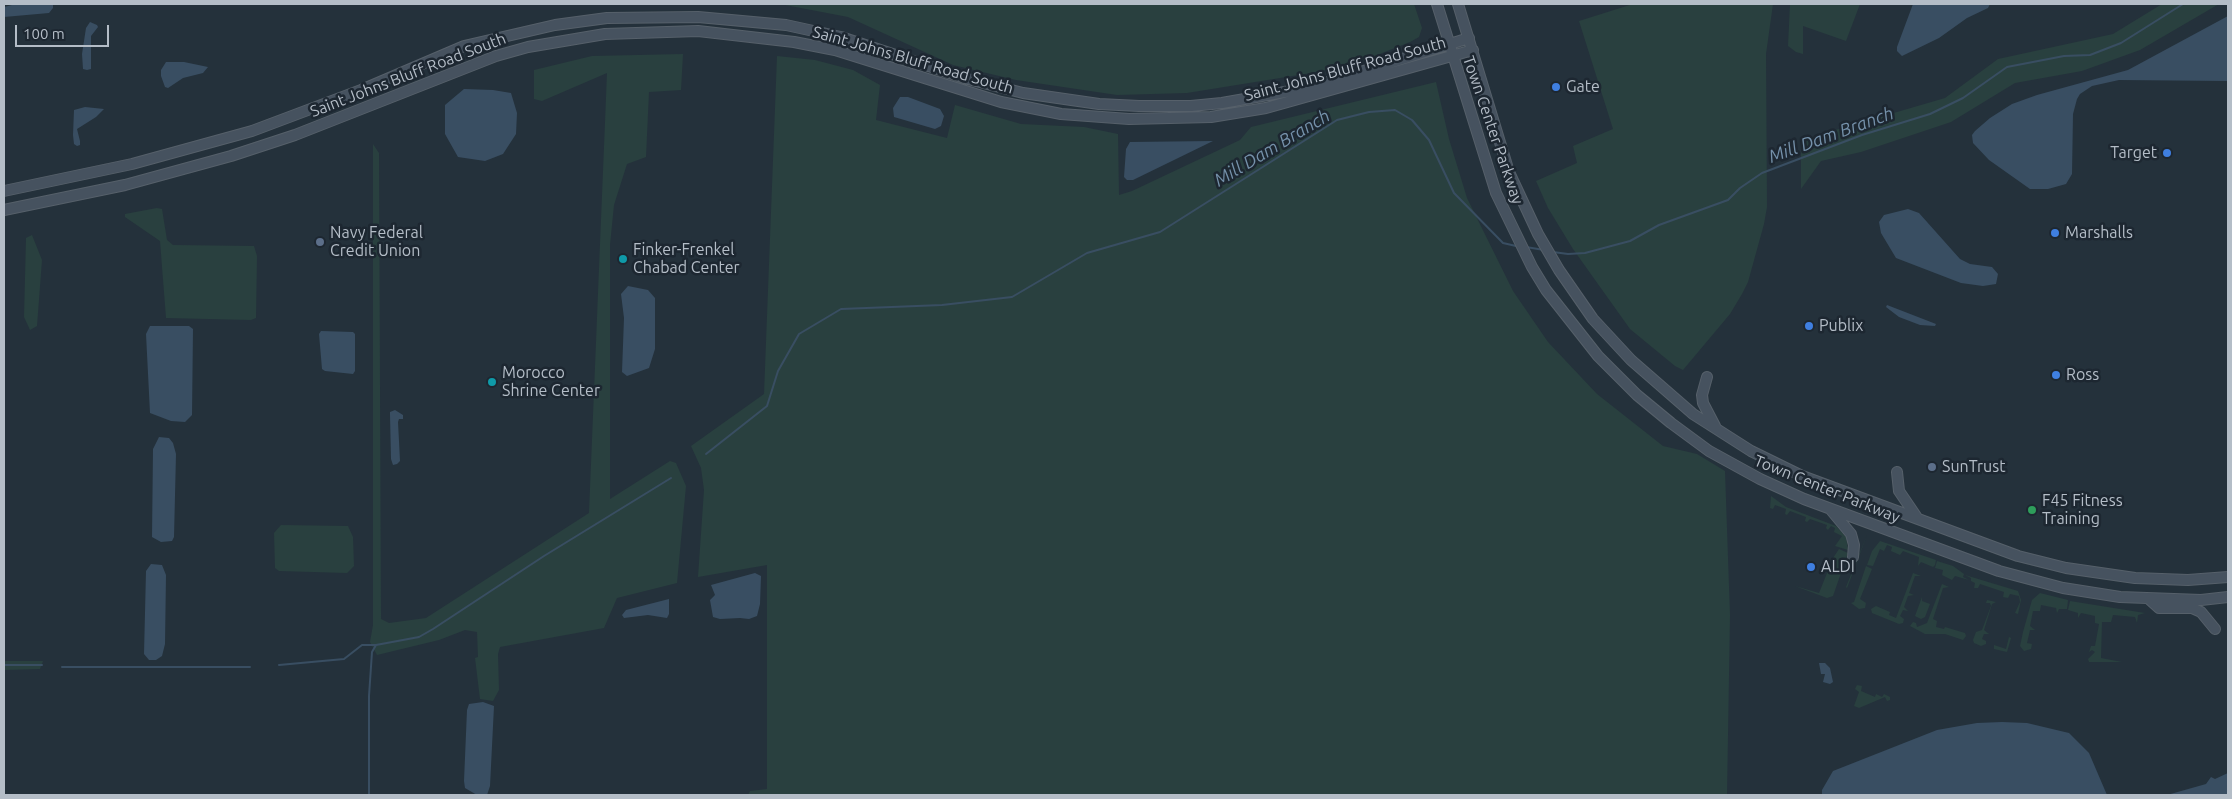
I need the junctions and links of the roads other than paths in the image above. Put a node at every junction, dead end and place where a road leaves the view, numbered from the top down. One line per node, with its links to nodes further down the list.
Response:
1 (1437, 4): 4 (main road, Town Center Parkway)
2 (1458, 4): 3 (main road, Town Center Parkway)
3 (1469, 38): 4 (main road, Saint Johns Bluff Road South); 5 (main road, Town Center Parkway)
4 (1448, 45): 6 (main road, Town Center Parkway); 7 (main road, Saint Johns Bluff Road South)
5 (1473, 50): 6 (main road, Saint Johns Bluff Road South); 10 (main road, Town Center Parkway)
6 (1452, 56): 8 (main road, Saint Johns Bluff Road South); 12 (main road, Town Center Parkway)
7 (4, 191)
8 (4, 210)
9 (1707, 377): 10 (main road)
10 (1722, 434): 13 (main road, Town Center Parkway)
11 (1897, 472): 13 (main road)
12 (1829, 508): 14 (main road); 17 (main road, Town Center Parkway)
13 (1918, 520): 15 (main road, Town Center Parkway)
14 (1853, 557)
15 (2228, 577)
16 (2228, 597): 17 (main road, Town Center Parkway)
17 (2149, 599): 18 (main road)
18 (2215, 629)

